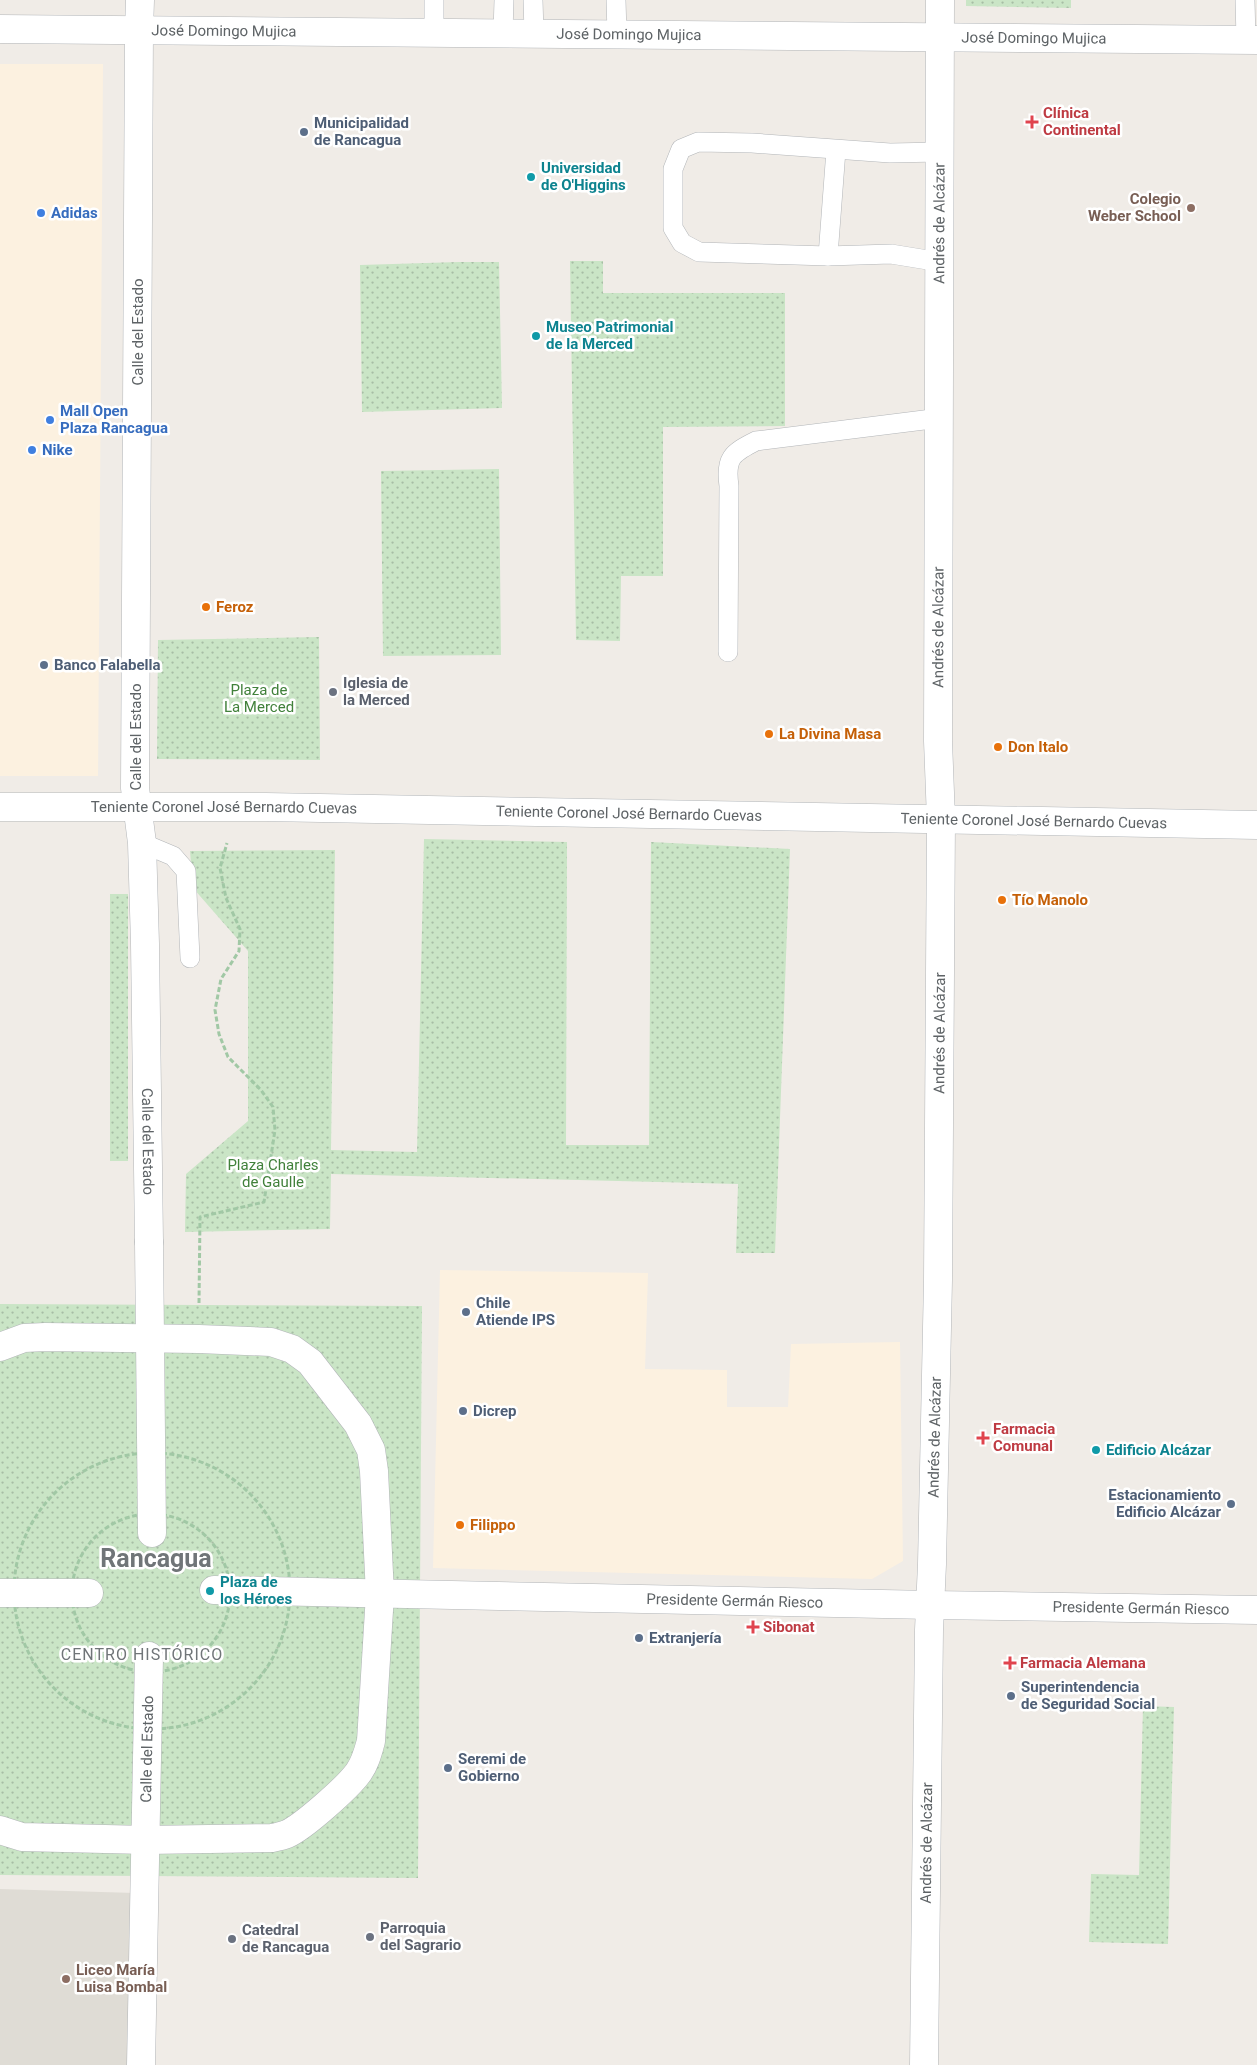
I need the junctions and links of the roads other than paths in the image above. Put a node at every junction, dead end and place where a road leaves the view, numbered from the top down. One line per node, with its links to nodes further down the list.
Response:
1 (140, 0): 9 (street, Calle del Estado)
2 (434, 0): 10 (lane)
3 (504, 0): 11 (lane)
4 (533, 0): 12 (lane)
5 (616, 0): 13 (lane)
6 (940, 0): 14 (street, Andrés de Alcázar)
7 (1245, 0): 15 (lane)
8 (0, 29): 9 (street, José Domingo Mujica)
9 (139, 30): 10 (street, José Domingo Mujica); 23 (street, Calle del Estado)
10 (434, 33): 11 (street, José Domingo Mujica)
11 (504, 33): 12 (street, José Domingo Mujica)
12 (534, 33): 13 (street, José Domingo Mujica)
13 (616, 34): 14 (street, José Domingo Mujica)
14 (940, 36): 15 (street, José Domingo Mujica); 17 (street, Andrés de Alcázar)
15 (1251, 39)
16 (836, 150): 17 (lane); 18 (lane); 18 (lane)
17 (940, 152): 19 (street, Andrés de Alcázar)
18 (828, 256): 19 (lane)
19 (940, 262): 20 (street, Andrés de Alcázar)
20 (940, 418): 21 (lane); 24 (street, Andrés de Alcázar)
21 (728, 652)
22 (0, 807): 23 (street, Teniente Coronel José Bernardo Cuevas)
23 (137, 808): 24 (street, Teniente Coronel José Bernardo Cuevas); 26 (street, Calle del Estado)
24 (941, 819): 25 (street, Teniente Coronel José Bernardo Cuevas); 35 (street, Andrés de Alcázar)
25 (1257, 825)
26 (142, 843): 27 (lane); 28 (street, Calle del Estado)
27 (190, 958)
28 (149, 1339): 29 (street); 30 (street, Calle del Estado); 34 (street)
29 (0, 1347)
30 (153, 1524)
31 (222, 1590): 34 (street, Presidente Germán Riesco)
32 (9, 1593): 33 (street)
33 (80, 1593)
34 (380, 1594): 35 (street, Presidente Germán Riesco); 39 (street)
35 (931, 1605): 36 (street, Presidente Germán Riesco); 41 (street, Andrés de Alcázar)
36 (1257, 1610)
37 (149, 1665): 39 (street, Calle del Estado)
38 (0, 1830): 39 (street)
39 (146, 1840): 40 (street, Calle del Estado)
40 (141, 2065)
41 (924, 2065)

